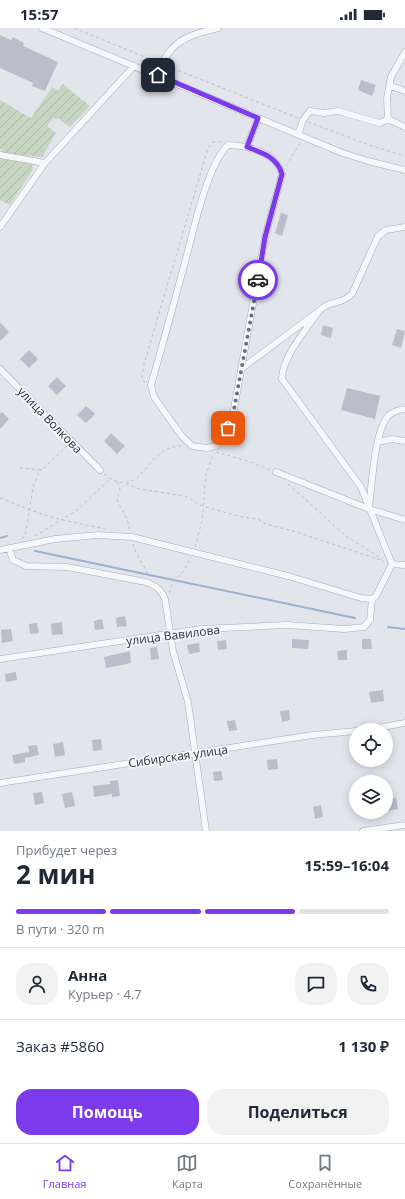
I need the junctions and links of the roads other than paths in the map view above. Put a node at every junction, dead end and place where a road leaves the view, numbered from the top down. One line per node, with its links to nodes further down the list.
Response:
1 (42, 28): 4 (street)
2 (218, 28): 5 (street)
3 (405, 52): 6 (street)
4 (134, 66): 5 (street); 14 (street)
5 (158, 75): 8 (street)
6 (391, 86): 7 (street); 9 (street)
7 (405, 91)
8 (258, 118): 11 (street); 12 (street)
9 (388, 120): 10 (street); 11 (street)
10 (405, 127)
11 (298, 135): 15 (street)
12 (247, 147): 20 (street); 20 (street)
13 (0, 155): 14 (street)
14 (46, 163): 16 (street)
15 (405, 170)
16 (0, 227)
17 (405, 227): 18 (street)
18 (318, 312): 20 (street); 26 (street)
19 (0, 368): 24 (street, улица Волкова)
20 (241, 369)
21 (405, 409): 23 (street)
22 (405, 441): 23 (street)
23 (378, 442): 26 (street)
24 (100, 470)
25 (276, 472): 26 (street)
26 (369, 509): 27 (street); 30 (street)
27 (405, 520)
28 (9, 548): 29 (street); 32 (street); 33 (street)
29 (0, 550)
30 (392, 564): 31 (street); 32 (street)
31 (405, 565)
32 (372, 599): 33 (street, улица Вавилова)
33 (170, 635): 34 (street, улица Вавилова); 38 (street)
34 (0, 659)
35 (405, 723): 36 (street)
36 (393, 725)
37 (349, 732): 38 (street, Сибирская улица)
38 (196, 754): 39 (street, Сибирская улица); 41 (street)
39 (0, 783)
40 (405, 825): 42 (street)
41 (206, 831)
42 (363, 831)

